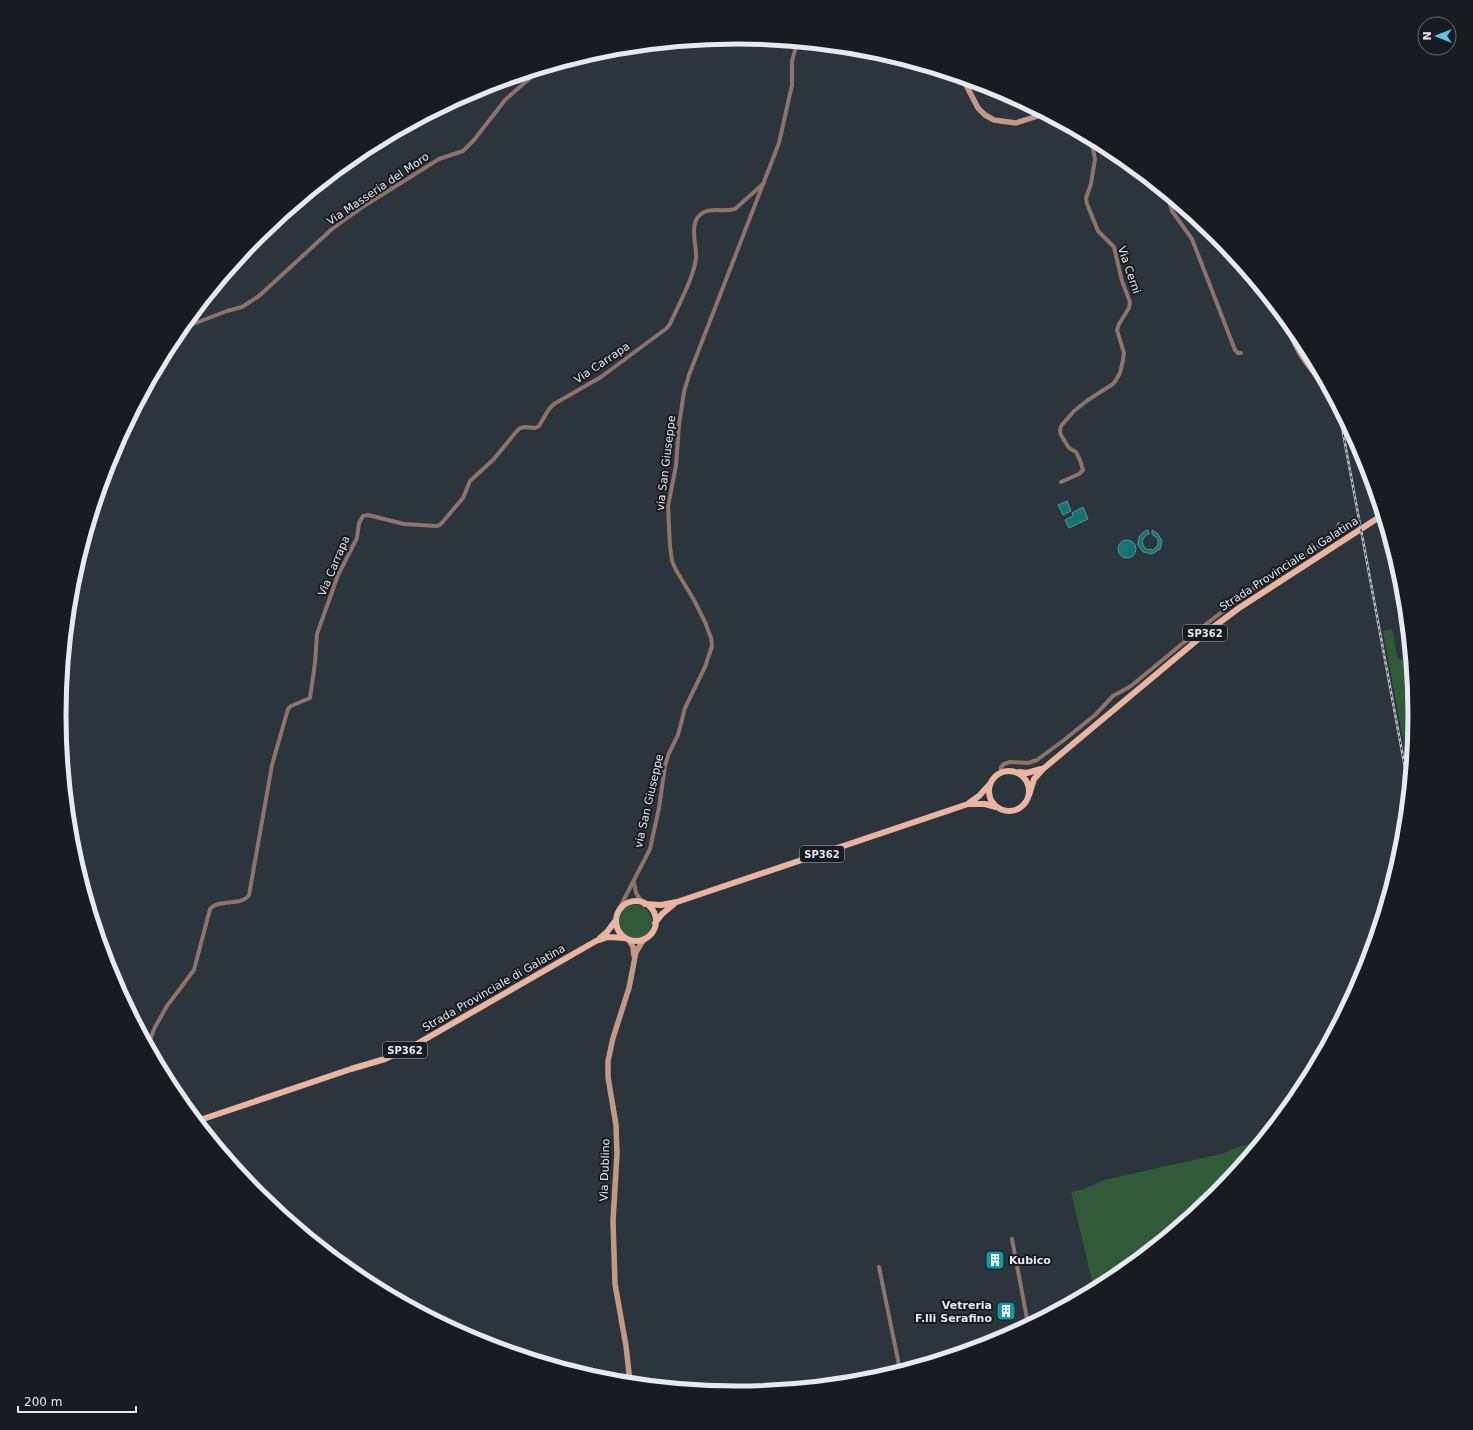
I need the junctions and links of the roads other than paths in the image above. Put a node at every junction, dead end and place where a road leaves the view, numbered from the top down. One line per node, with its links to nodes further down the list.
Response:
1 (796, 47): 6 (street, via San Giuseppe)
2 (530, 77): 8 (street, Via Masseria del Moro)
3 (966, 85): 4 (street)
4 (1038, 116)
5 (1092, 146): 12 (street, Via Cerni)
6 (764, 183): 23 (street, via San Giuseppe); 33 (street, Via Carrapa)
7 (1170, 203): 10 (street)
8 (191, 325)
9 (1298, 348): 11 (street)
10 (1241, 353)
11 (1309, 366)
12 (1061, 482)
13 (1378, 518): 15 (main road, Strada Provinciale di Galatina / SP362)
14 (1339, 524): 15 (street)
15 (1206, 628): 16 (main road, Strada Provinciale di Galatina / SP362); 17 (street)
16 (1043, 769): 18 (main road, Strada Provinciale di Galatina / SP362); 20 (main road, Strada Provinciale di Galatina / SP362)
17 (1000, 772): 18 (main road, Strada Provinciale di Galatina / SP362); 19 (main road, Strada Provinciale di Galatina / SP362)
18 (1018, 772): 20 (main road)
19 (989, 784): 21 (main road, Strada Provinciale di Galatina / SP362); 22 (main road)
20 (1029, 795): 22 (main road, Strada Provinciale di Galatina / SP362)
21 (968, 804): 22 (main road, Strada Provinciale di Galatina / SP362); 24 (main road, Strada Provinciale di Galatina / SP362)
22 (996, 807)
23 (634, 880): 25 (street); 26 (street, via San Giuseppe)
24 (677, 902): 25 (main road, Strada Provinciale di Galatina / SP362); 28 (main road, Strada Provinciale di Galatina / SP362)
25 (644, 903): 26 (main road, Strada Provinciale di Galatina / SP362); 28 (main road)
26 (618, 911): 27 (main road, Strada Provinciale di Galatina / SP362)
27 (616, 920): 29 (main road); 31 (main road, Strada Provinciale di Galatina / SP362)
28 (655, 923): 30 (main road, Strada Provinciale di Galatina / SP362)
29 (627, 939): 30 (main road, Strada Provinciale di Galatina / SP362); 31 (main road, Strada Provinciale di Galatina / SP362); 32 (street, Via Dublino)
30 (644, 939): 32 (street, Via Dublino)
31 (596, 941): 34 (main road, Strada Provinciale di Galatina / SP362)
32 (635, 960): 39 (street, Via Dublino)
33 (150, 1040)
34 (201, 1119)
35 (1012, 1239): 37 (street)
36 (879, 1267): 38 (street)
37 (1027, 1320)
38 (899, 1365)
39 (629, 1377)

